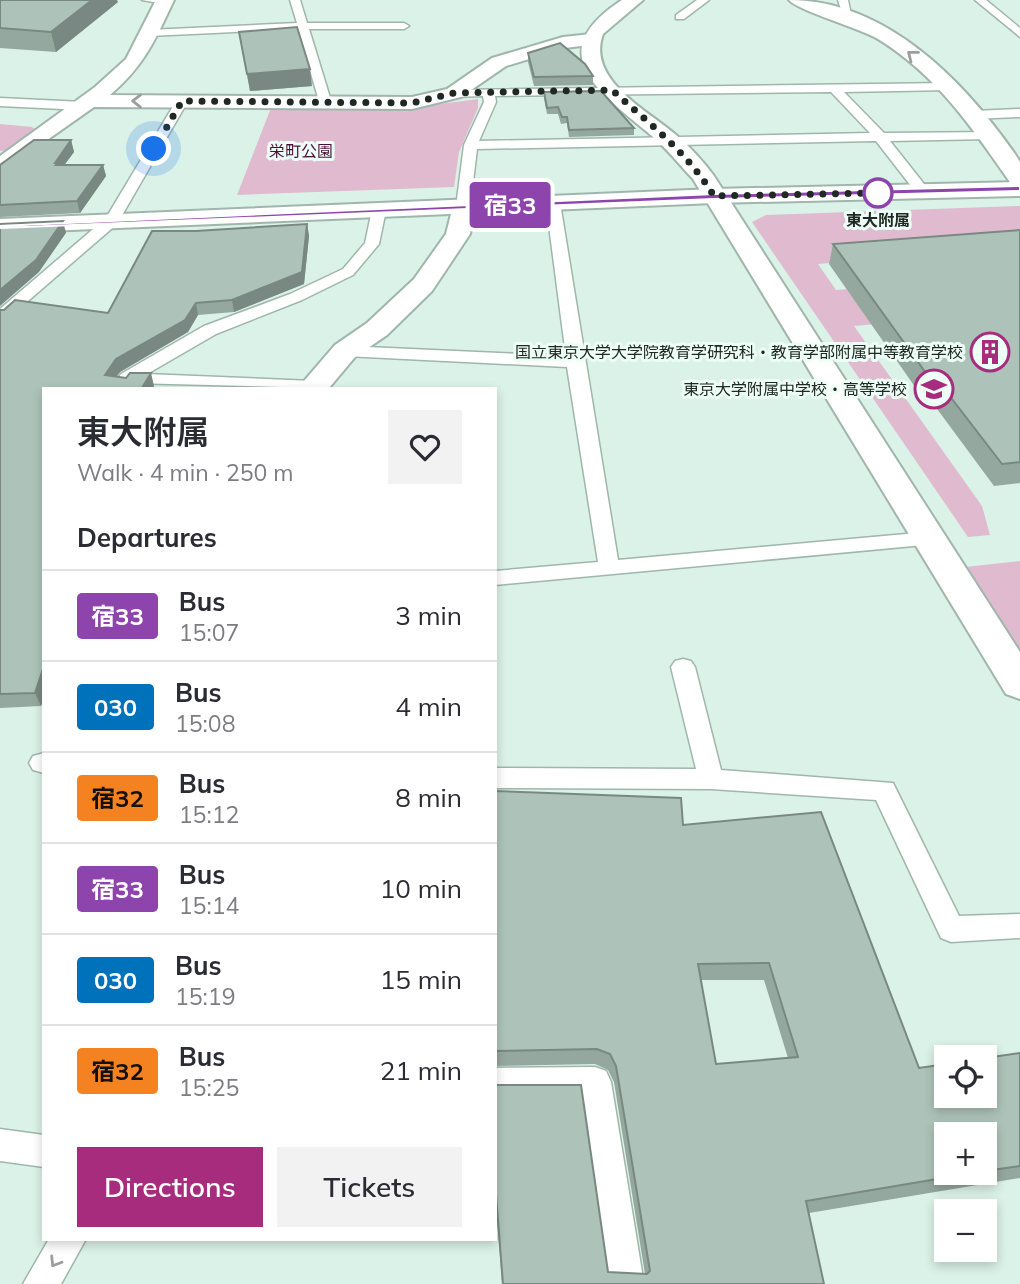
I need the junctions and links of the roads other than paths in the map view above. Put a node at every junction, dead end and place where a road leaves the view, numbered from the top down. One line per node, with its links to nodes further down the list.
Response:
1 (159, 0): 12 (street)
2 (295, 0): 9 (lane)
3 (634, 0): 13 (street)
4 (705, 0): 8 (lane)
5 (798, 0): 7 (street)
6 (981, 0): 11 (lane)
7 (845, 8): 14 (street, one-way to 7)
8 (680, 17)
9 (302, 26): 10 (lane); 12 (lane); 20 (lane)
10 (404, 26)
11 (1018, 30)
12 (149, 33): 22 (street)
13 (592, 40): 16 (street); 17 (street)
14 (947, 88): 15 (lane); 24 (street)
15 (835, 89): 16 (lane); 26 (lane)
16 (612, 90): 18 (lane); 27 (street)
17 (454, 93): 18 (lane); 20 (street)
18 (489, 93): 28 (lane)
19 (182, 101): 20 (street); 22 (street, one-way to 22); 37 (lane)
20 (325, 101)
21 (0, 102): 22 (lane)
22 (87, 103): 29 (street)
23 (1020, 113): 24 (lane)
24 (972, 115): 25 (street)
25 (989, 135): 26 (lane); 30 (street)
26 (880, 137): 27 (lane); 32 (lane)
27 (669, 141): 28 (lane); 33 (street)
28 (471, 145): 35 (lane)
29 (5, 158)
30 (1020, 180)
31 (1020, 189): 32 (street)
32 (923, 192): 33 (street)
33 (714, 196): 34 (street); 44 (street)
34 (553, 203): 35 (street); 41 (lane)
35 (463, 207): 36 (street); 40 (street)
36 (379, 210): 37 (street); 42 (lane)
37 (112, 221): 38 (street); 39 (lane)
38 (0, 226)
39 (0, 317)
40 (345, 351): 41 (lane); 43 (street)
41 (575, 362): 45 (lane)
42 (123, 383): 43 (lane)
43 (313, 387)
44 (928, 539): 45 (lane); 48 (street)
45 (609, 568): 46 (lane)
46 (497, 578)
47 (683, 667): 50 (lane)
48 (1020, 684)
49 (497, 778): 50 (lane)
50 (711, 779): 51 (lane)
51 (1020, 926)
52 (497, 1083): 57 (lane)
53 (0, 1145): 54 (lane)
54 (42, 1151)
55 (68, 1241): 56 (lane, one-way to 56)
56 (41, 1284)
57 (626, 1284)

